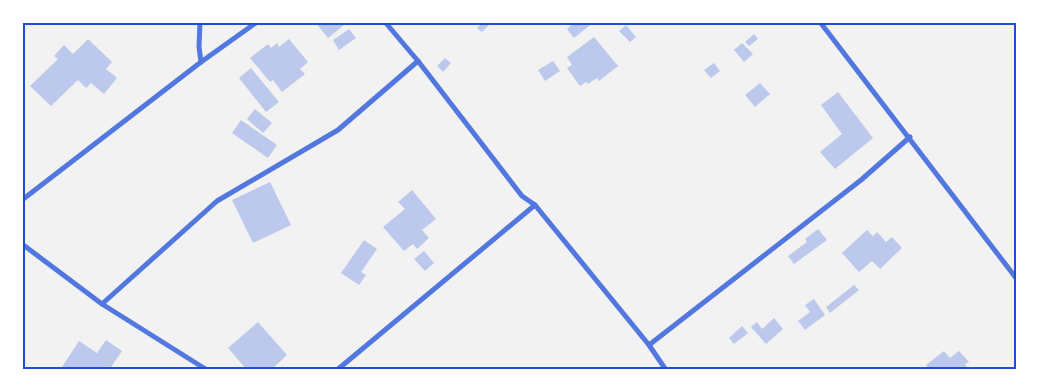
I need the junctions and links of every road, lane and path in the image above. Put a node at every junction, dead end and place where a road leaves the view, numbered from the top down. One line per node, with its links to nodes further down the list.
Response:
1 (200, 22): 6 (street)
2 (257, 22): 6 (street)
3 (385, 22): 5 (street)
4 (820, 22): 7 (street)
5 (418, 61): 9 (street); 12 (street)
6 (201, 62): 8 (street)
7 (910, 137): 11 (street); 13 (street)
8 (22, 200)
9 (535, 205): 13 (street); 15 (street)
10 (22, 244): 12 (street)
11 (1016, 278)
12 (102, 304): 14 (street)
13 (649, 345): 16 (street)
14 (207, 370)
15 (337, 370)
16 (666, 370)

